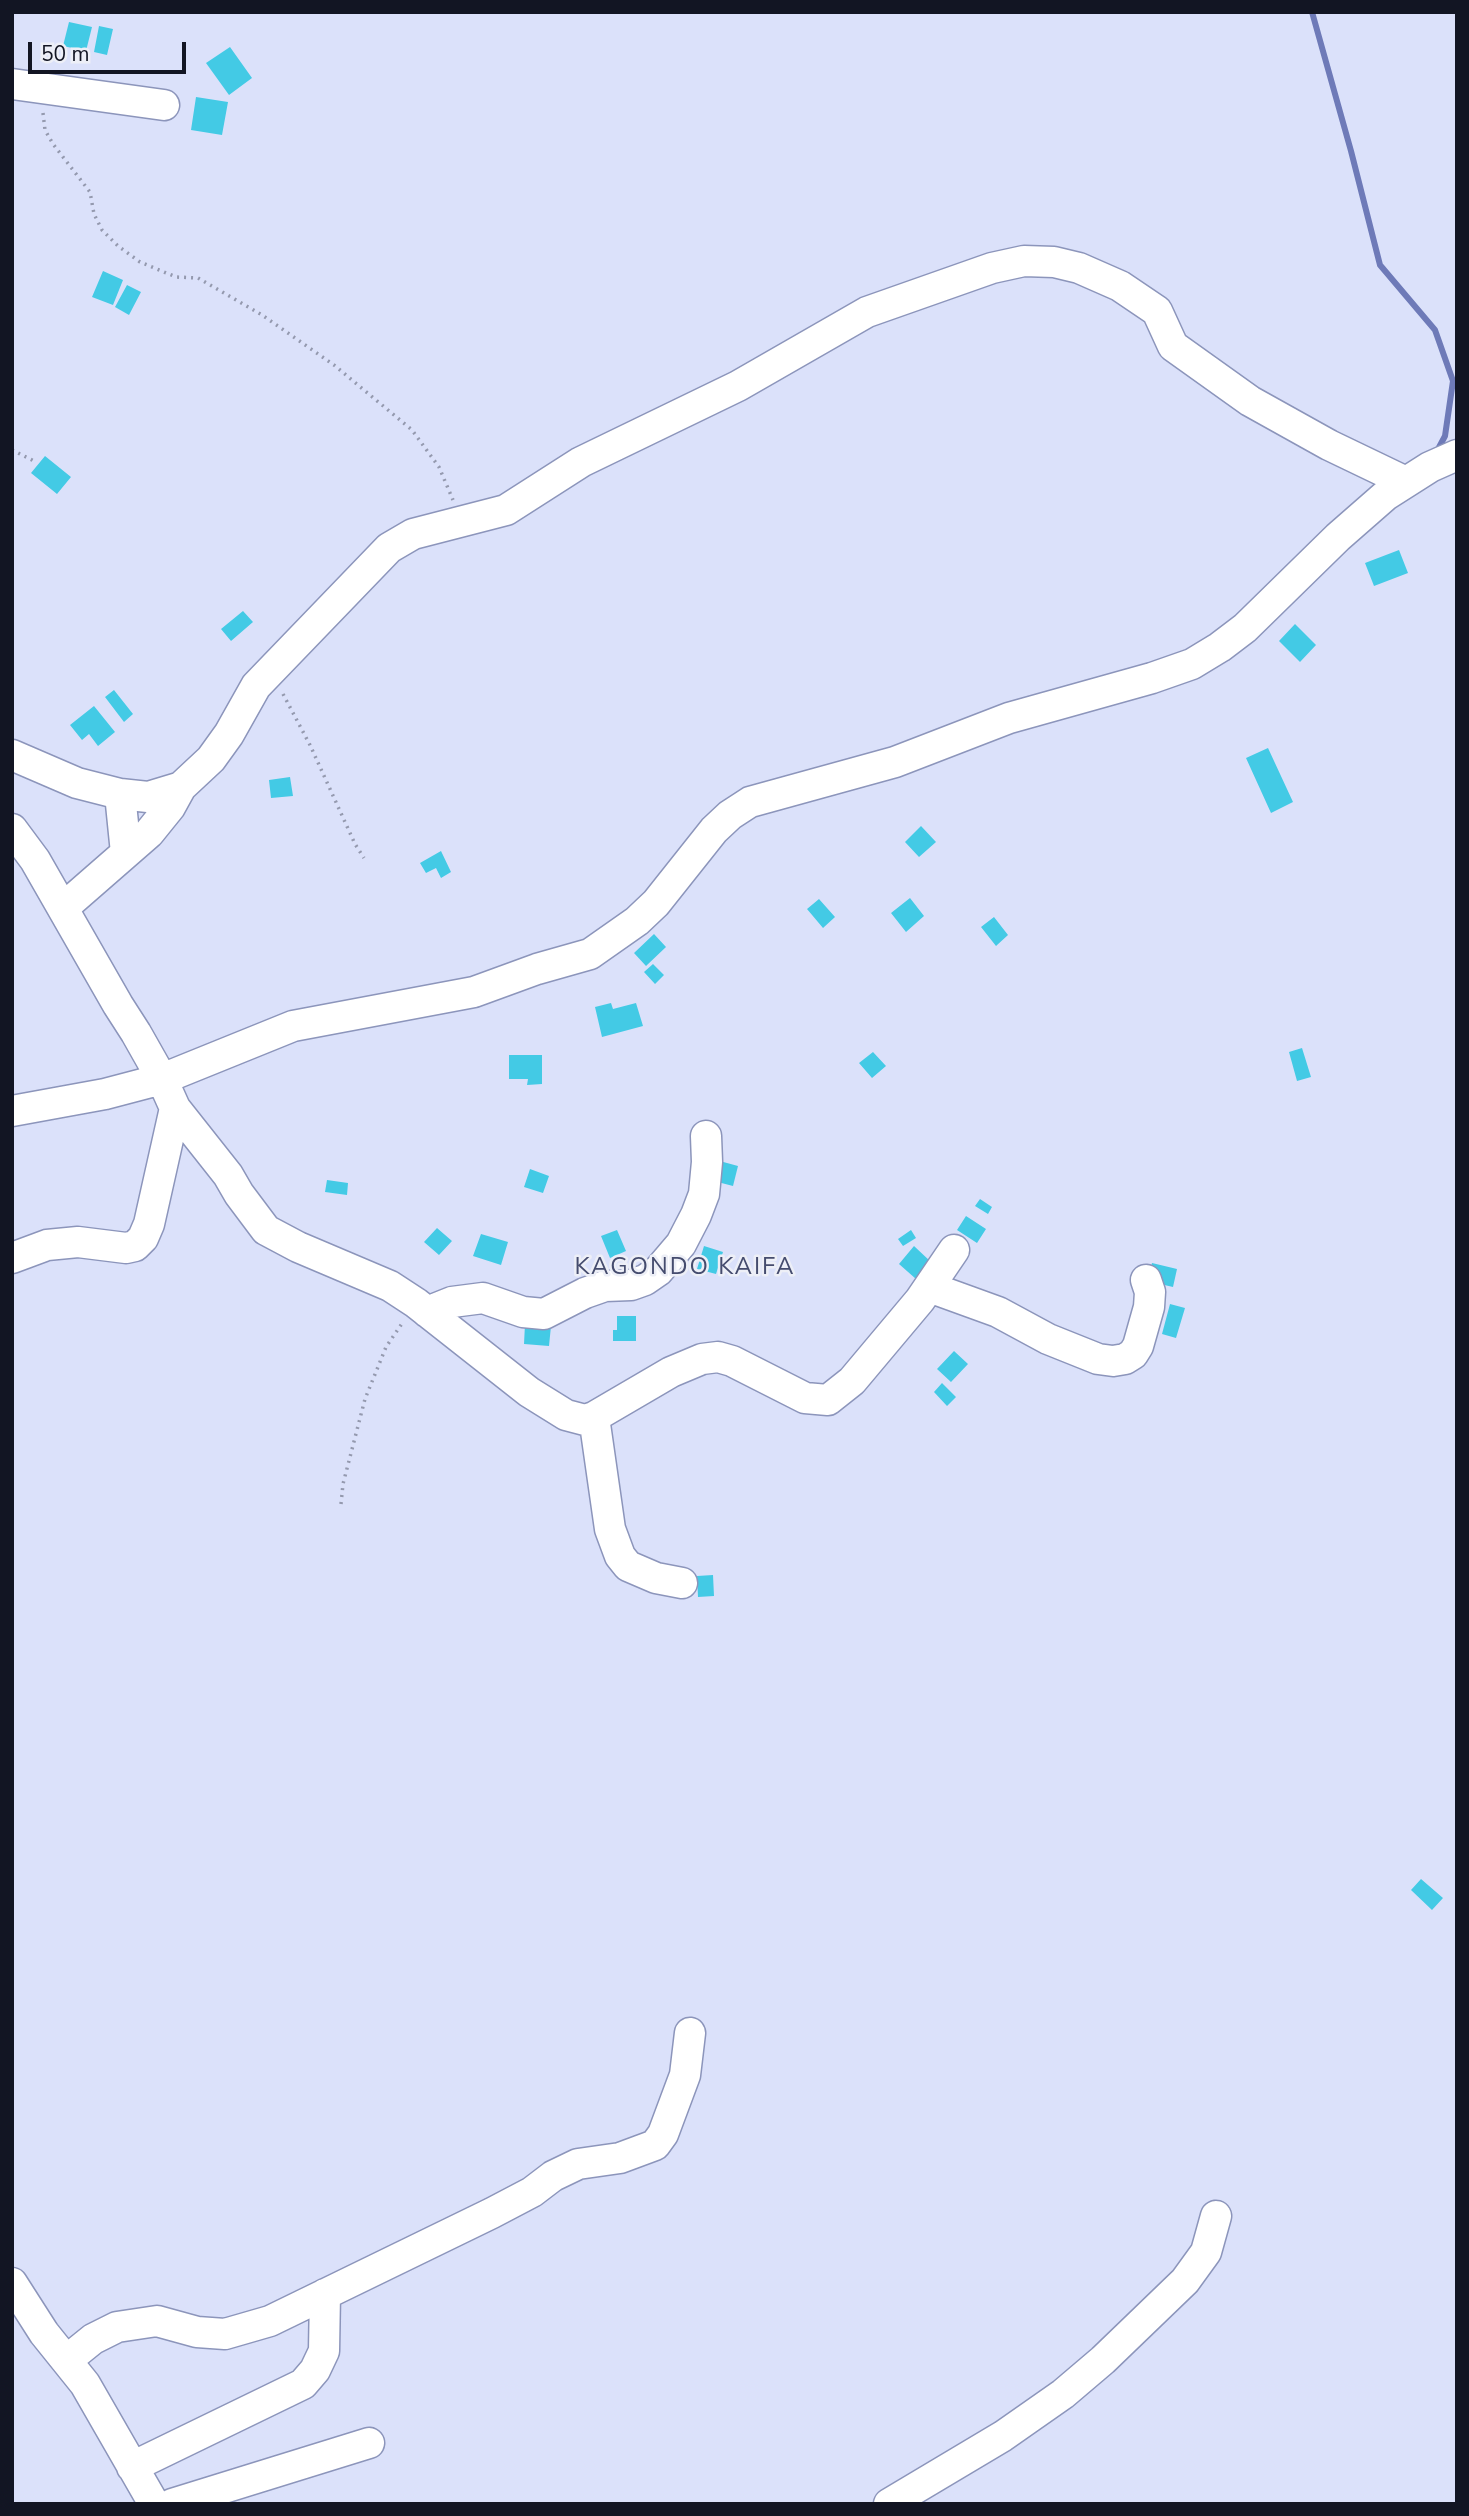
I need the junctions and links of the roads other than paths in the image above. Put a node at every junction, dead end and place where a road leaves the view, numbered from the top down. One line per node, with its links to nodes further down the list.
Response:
1 (26, 86): 2 (street)
2 (164, 105)
3 (1431, 468): 5 (street); 10 (street)
4 (12, 755): 6 (street)
5 (181, 787): 6 (street); 8 (street)
6 (120, 794): 8 (street)
7 (12, 829): 9 (street)
8 (126, 853): 9 (street)
9 (63, 908): 10 (street)
10 (162, 1079): 11 (street); 12 (street)
11 (175, 1108): 15 (street); 18 (street)
12 (12, 1111)
13 (706, 1136): 18 (street)
14 (954, 1250): 17 (street)
15 (12, 1258)
16 (1146, 1280): 17 (street)
17 (929, 1287): 19 (street)
18 (421, 1307): 19 (street)
19 (594, 1418): 20 (street)
20 (682, 1583)
21 (690, 2033): 24 (street)
22 (1216, 2216): 30 (street)
23 (12, 2283): 25 (street)
24 (325, 2294): 25 (street); 27 (street)
25 (67, 2360): 27 (street)
26 (369, 2443): 29 (street)
27 (132, 2466): 28 (street)
28 (154, 2504)
29 (172, 2504)
30 (889, 2504)

